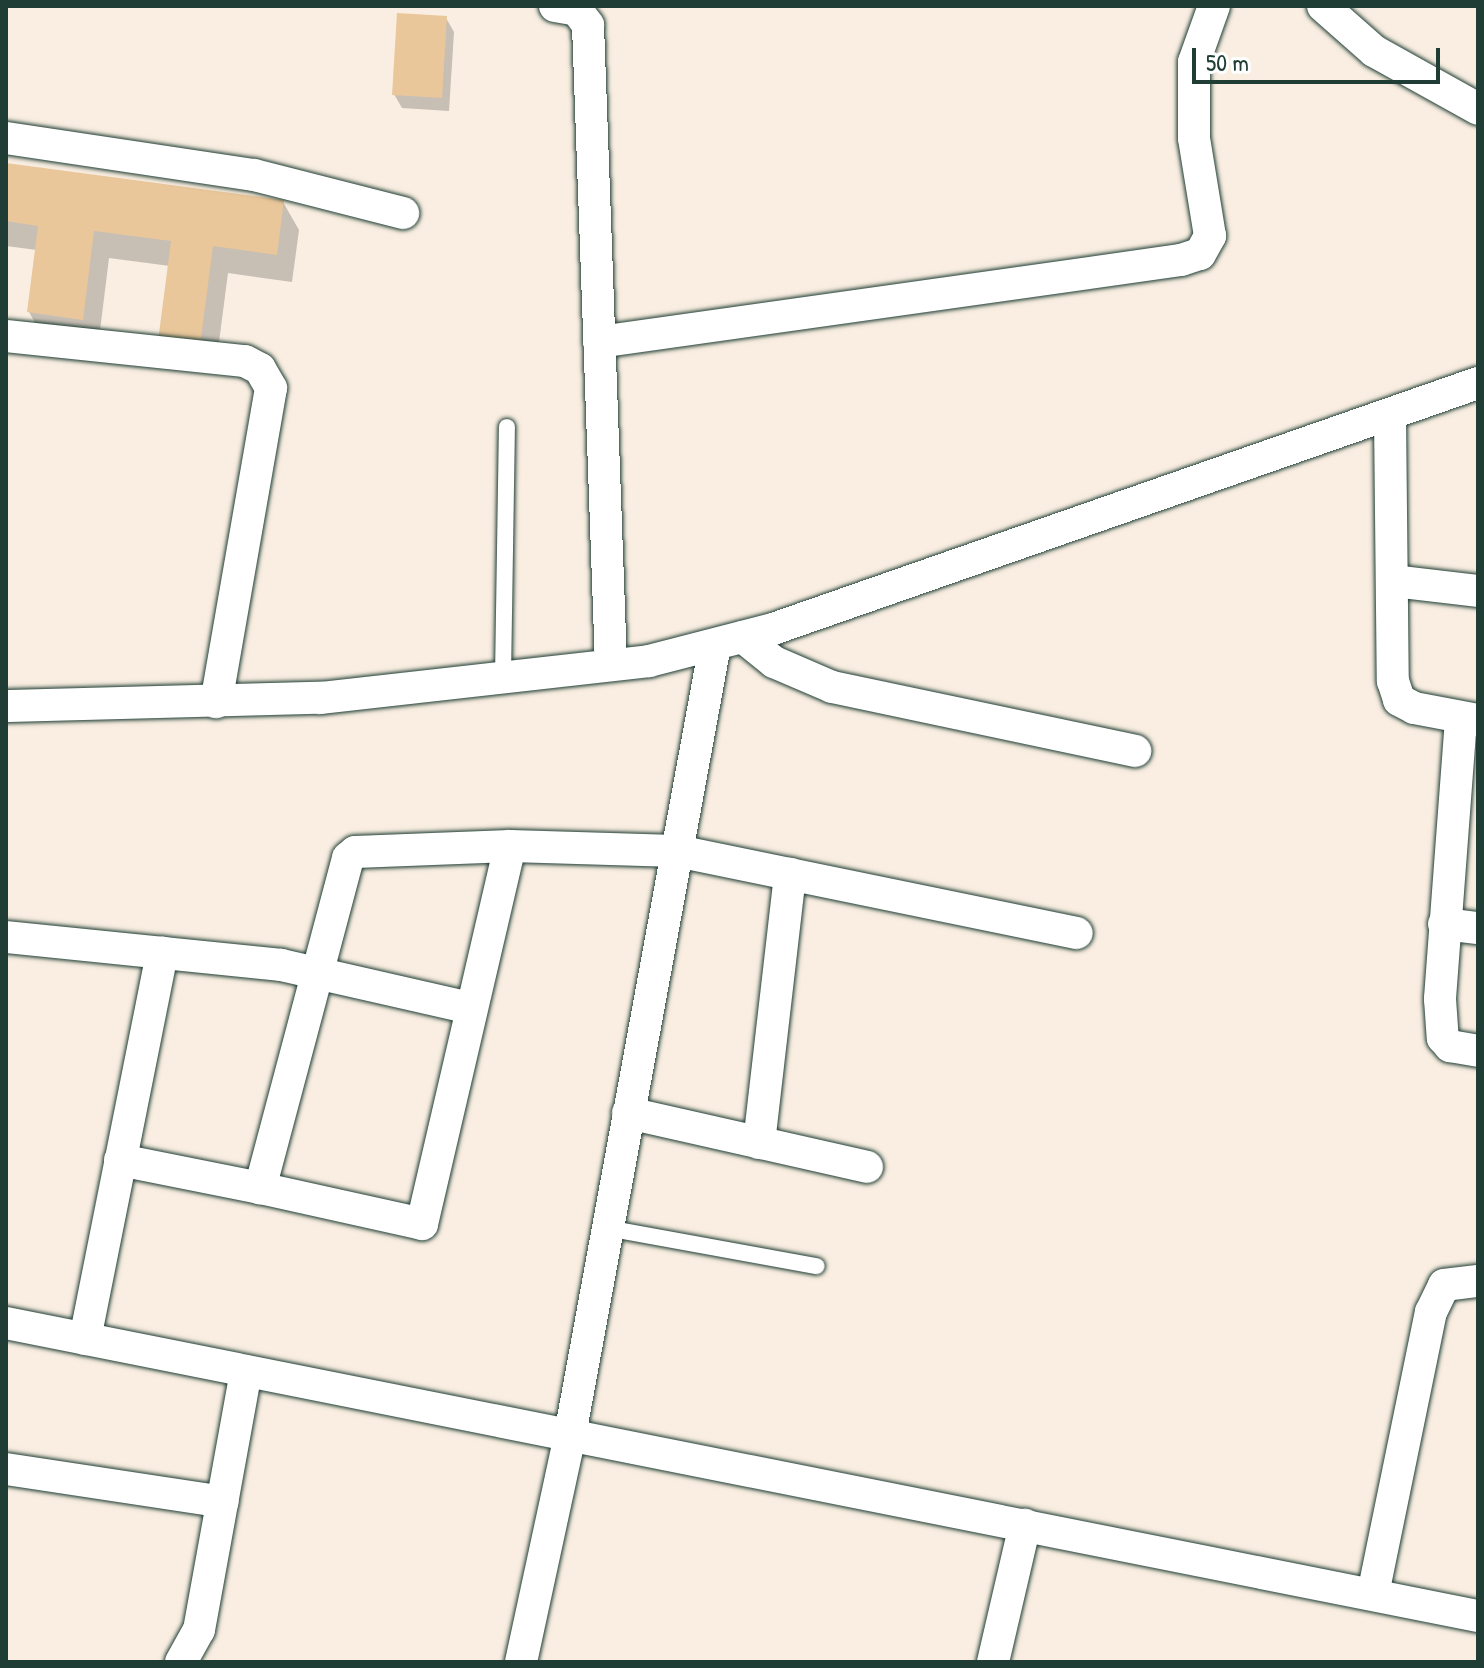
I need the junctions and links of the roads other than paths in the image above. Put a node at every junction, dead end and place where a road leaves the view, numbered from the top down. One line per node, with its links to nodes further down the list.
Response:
1 (555, 6): 8 (street)
2 (1214, 6): 8 (street)
3 (1323, 6): 4 (street)
4 (1478, 109)
5 (6, 138): 6 (street)
6 (403, 213)
7 (6, 336): 17 (street)
8 (599, 342): 15 (street)
9 (1478, 383): 10 (street)
10 (1390, 416): 12 (street); 14 (street)
11 (507, 427): 16 (lane)
12 (1393, 581): 13 (street); 19 (street)
13 (1478, 591)
14 (729, 641): 15 (street); 20 (street); 22 (street)
15 (611, 665): 16 (street)
16 (503, 677): 17 (street)
17 (216, 702): 18 (street)
18 (6, 706)
19 (1469, 720): 24 (street)
20 (1135, 751)
21 (510, 846): 22 (street); 29 (street); 30 (street)
22 (677, 851): 23 (street); 32 (street)
23 (790, 874): 26 (street); 33 (street)
24 (1444, 924): 25 (street); 31 (street)
25 (1478, 928)
26 (1077, 933)
27 (6, 937): 28 (street)
28 (162, 953): 29 (street); 34 (street)
29 (318, 973): 30 (street); 36 (street)
30 (471, 1008): 36 (street)
31 (1478, 1051)
32 (628, 1113): 33 (street); 37 (street)
33 (759, 1143): 35 (street)
34 (120, 1160): 36 (street); 41 (street)
35 (867, 1167)
36 (260, 1188)
37 (607, 1228): 38 (lane); 43 (street)
38 (817, 1266)
39 (1478, 1281): 47 (street)
40 (6, 1323): 41 (street)
41 (85, 1339): 42 (street)
42 (246, 1371): 43 (street); 45 (street)
43 (570, 1435): 46 (street); 50 (street)
44 (6, 1469): 45 (street)
45 (223, 1502): 49 (street)
46 (1025, 1525): 47 (street); 51 (street)
47 (1373, 1594): 48 (street)
48 (1478, 1616)
49 (181, 1662)
50 (521, 1662)
51 (993, 1662)

